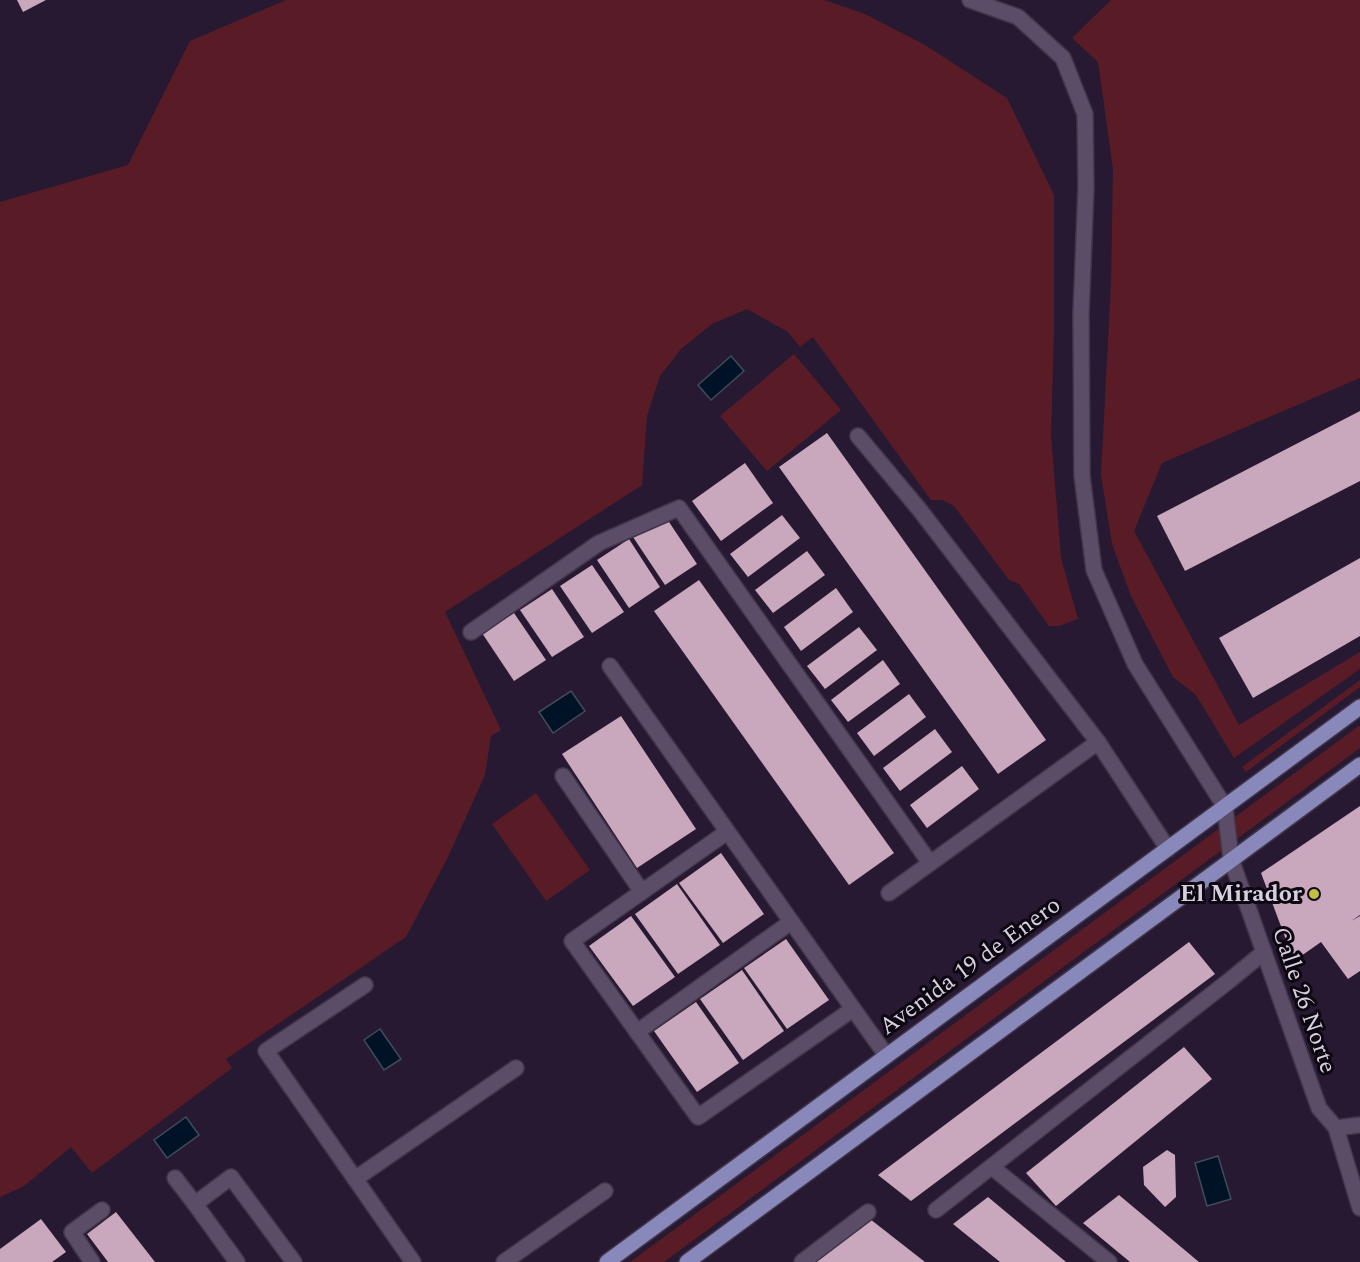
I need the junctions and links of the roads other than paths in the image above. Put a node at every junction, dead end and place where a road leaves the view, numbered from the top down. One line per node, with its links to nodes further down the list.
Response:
1 (970, 0): 9 (street)
2 (858, 436): 6 (street)
3 (471, 632): 13 (street)
4 (610, 666): 10 (street)
5 (1360, 706): 9 (main road, Avenida 19 de Enero)
6 (1098, 742): 11 (street); 13 (street)
7 (1360, 765): 12 (main road)
8 (563, 776): 14 (street)
9 (1224, 807): 11 (main road, Avenida 19 de Enero); 12 (street, Calle 26 Norte)
10 (727, 832): 14 (street); 16 (street)
11 (1168, 849): 21 (main road, Avenida 19 de Enero)
12 (1231, 859): 17 (street, Calle 26 Norte); 40 (main road)
13 (930, 863): 15 (street)
14 (642, 892): 20 (street)
15 (889, 893)
16 (791, 922): 19 (street); 20 (street)
17 (1264, 952): 24 (street, Calle 26 Norte); 25 (street)
18 (365, 985): 27 (street)
19 (853, 1009): 20 (street); 21 (street)
20 (637, 1032)
21 (886, 1055): 39 (main road, Avenida 19 de Enero)
22 (516, 1068): 27 (street)
23 (1360, 1125): 24 (street)
24 (1336, 1128): 30 (street)
25 (993, 1168): 32 (street); 42 (street)
26 (175, 1178): 29 (street)
27 (355, 1179): 37 (street)
28 (605, 1191): 38 (street)
29 (195, 1204): 35 (street); 36 (street)
30 (1360, 1208)
31 (102, 1210): 34 (street)
32 (936, 1210)
33 (868, 1212): 41 (street)
34 (92, 1262)
35 (237, 1262)
36 (294, 1262)
37 (413, 1262)
38 (504, 1262)
39 (607, 1262)
40 (687, 1262)
41 (802, 1262)
42 (1109, 1262)

